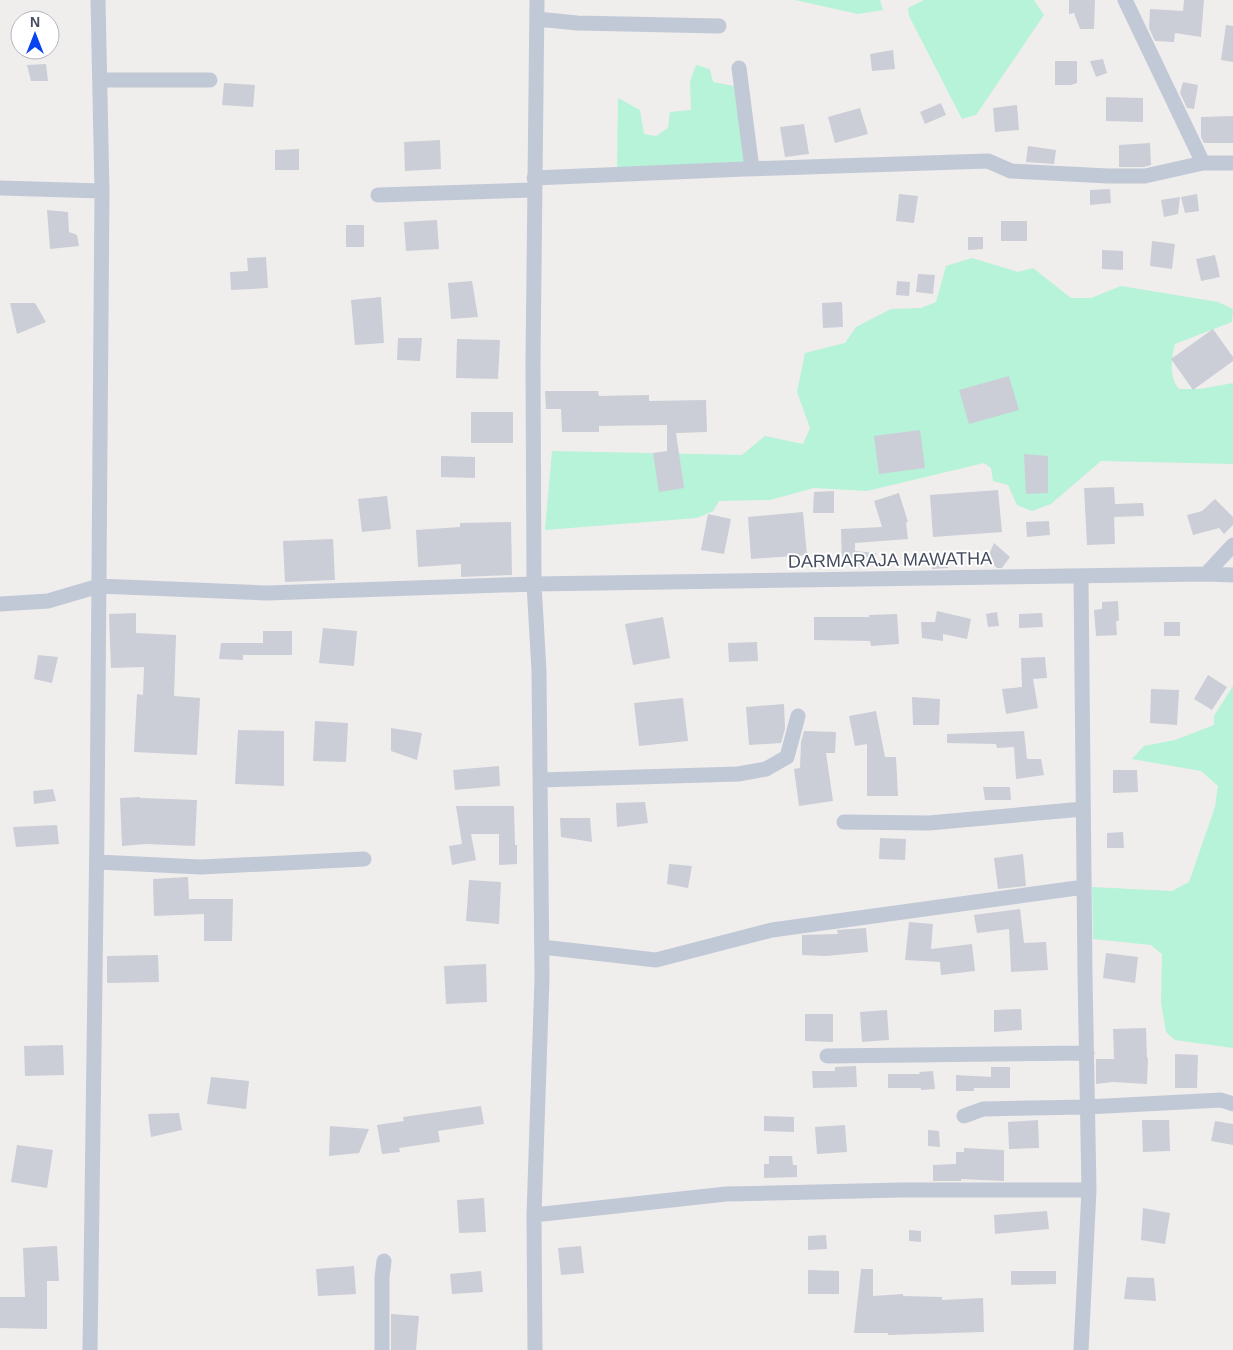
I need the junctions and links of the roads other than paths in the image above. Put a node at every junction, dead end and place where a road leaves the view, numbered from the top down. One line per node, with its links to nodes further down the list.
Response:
1 (98, 0): 7 (street)
2 (537, 0): 4 (street)
3 (1125, 0): 9 (street)
4 (537, 19): 5 (street); 12 (street)
5 (719, 26)
6 (739, 68): 11 (street)
7 (100, 80): 8 (street); 14 (street)
8 (210, 80)
9 (1203, 162): 10 (street); 11 (street)
10 (1233, 163)
11 (752, 169): 12 (street)
12 (534, 184): 15 (street); 20 (street)
13 (0, 188): 14 (street)
14 (102, 190): 21 (street)
15 (378, 195)
16 (1233, 545): 17 (street)
17 (1206, 574): 18 (street, DARMARAJA MAWATHA); 19 (street, DARMARAJA MAWATHA)
18 (1233, 575)
19 (1081, 576): 20 (street, DARMARAJA MAWATHA); 25 (street)
20 (534, 584): 21 (street, DARMARAJA MAWATHA); 24 (street)
21 (99, 586): 22 (street, DARMARAJA MAWATHA); 28 (street)
22 (0, 604)
23 (798, 716): 24 (street)
24 (540, 780): 30 (street)
25 (1083, 810): 26 (street); 29 (street)
26 (844, 822)
27 (364, 859): 28 (street)
28 (97, 862): 39 (street)
29 (1084, 887): 30 (street); 31 (street)
30 (542, 946): 37 (street)
31 (1086, 1052): 32 (street); 34 (street)
32 (827, 1056)
33 (1233, 1104): 34 (street)
34 (1088, 1107): 35 (street); 36 (street)
35 (964, 1116)
36 (1089, 1190): 37 (street); 42 (street)
37 (534, 1215): 41 (street)
38 (384, 1261): 40 (street)
39 (90, 1350)
40 (382, 1350)
41 (535, 1350)
42 (1081, 1350)

